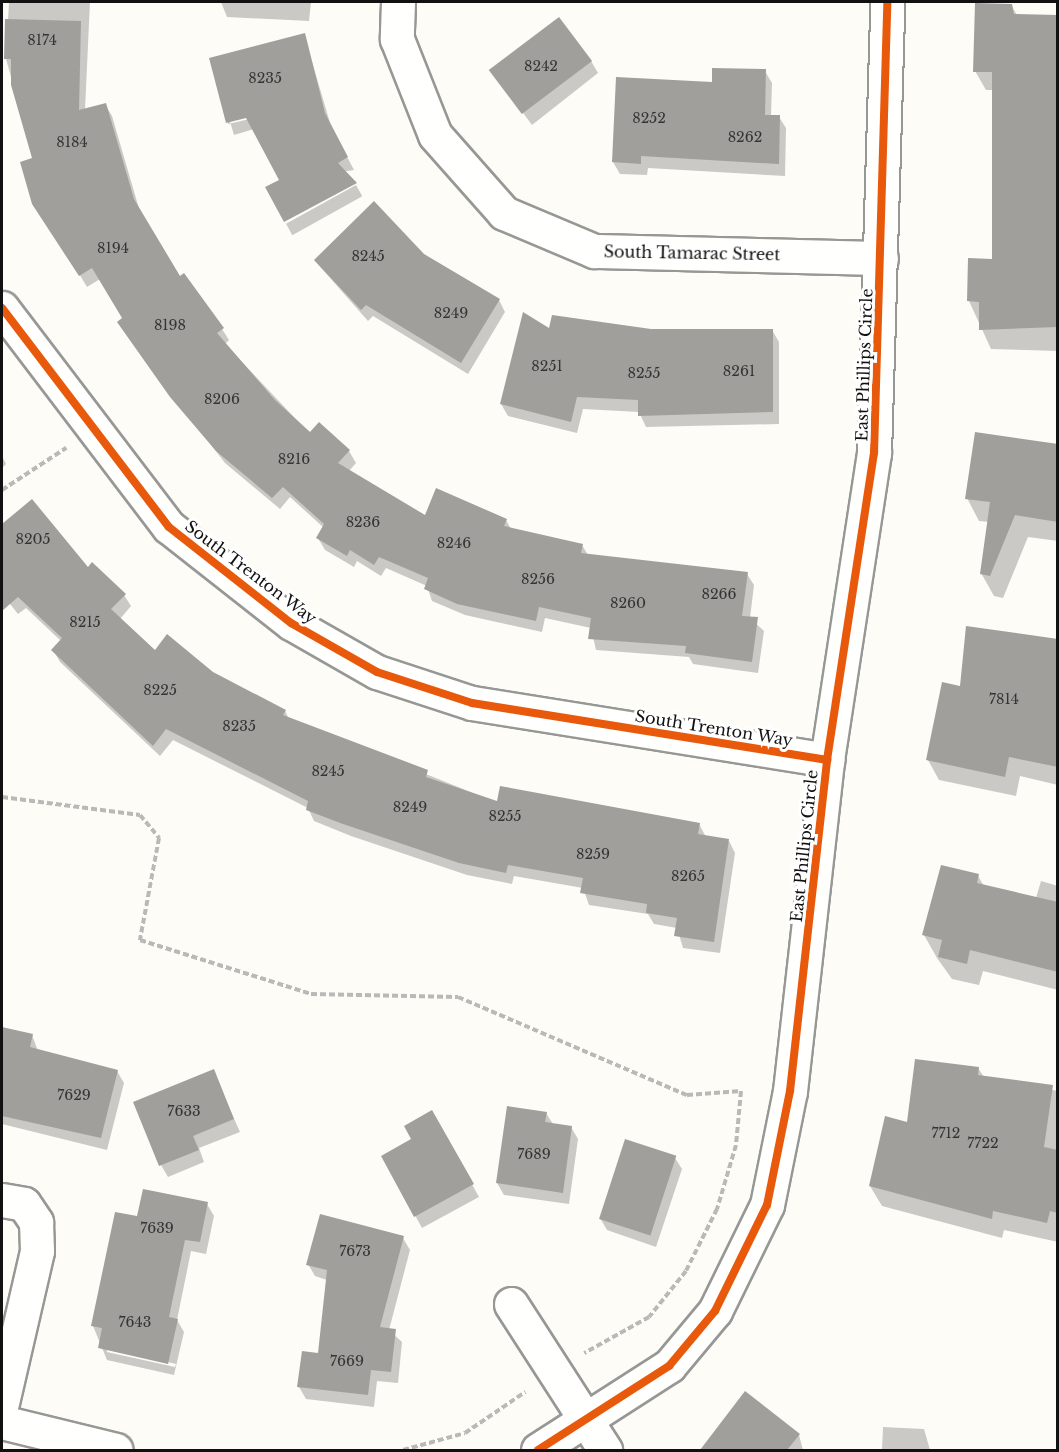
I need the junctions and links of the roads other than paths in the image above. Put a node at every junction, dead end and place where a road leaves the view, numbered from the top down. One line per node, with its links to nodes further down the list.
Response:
1 (398, 2): 3 (street, South Tamarac Street)
2 (886, 2): 3 (street, East Phillips Circle)
3 (881, 258): 5 (street, East Phillips Circle)
4 (2, 308): 5 (street, South Trenton Way)
5 (827, 760): 10 (street, East Phillips Circle)
6 (2, 1200): 8 (street)
7 (511, 1304): 10 (street)
8 (2, 1403)
9 (2, 1422): 11 (street)
10 (586, 1422): 12 (street, East Phillips Circle); 13 (street)
11 (116, 1450)
12 (538, 1450)
13 (605, 1450)

